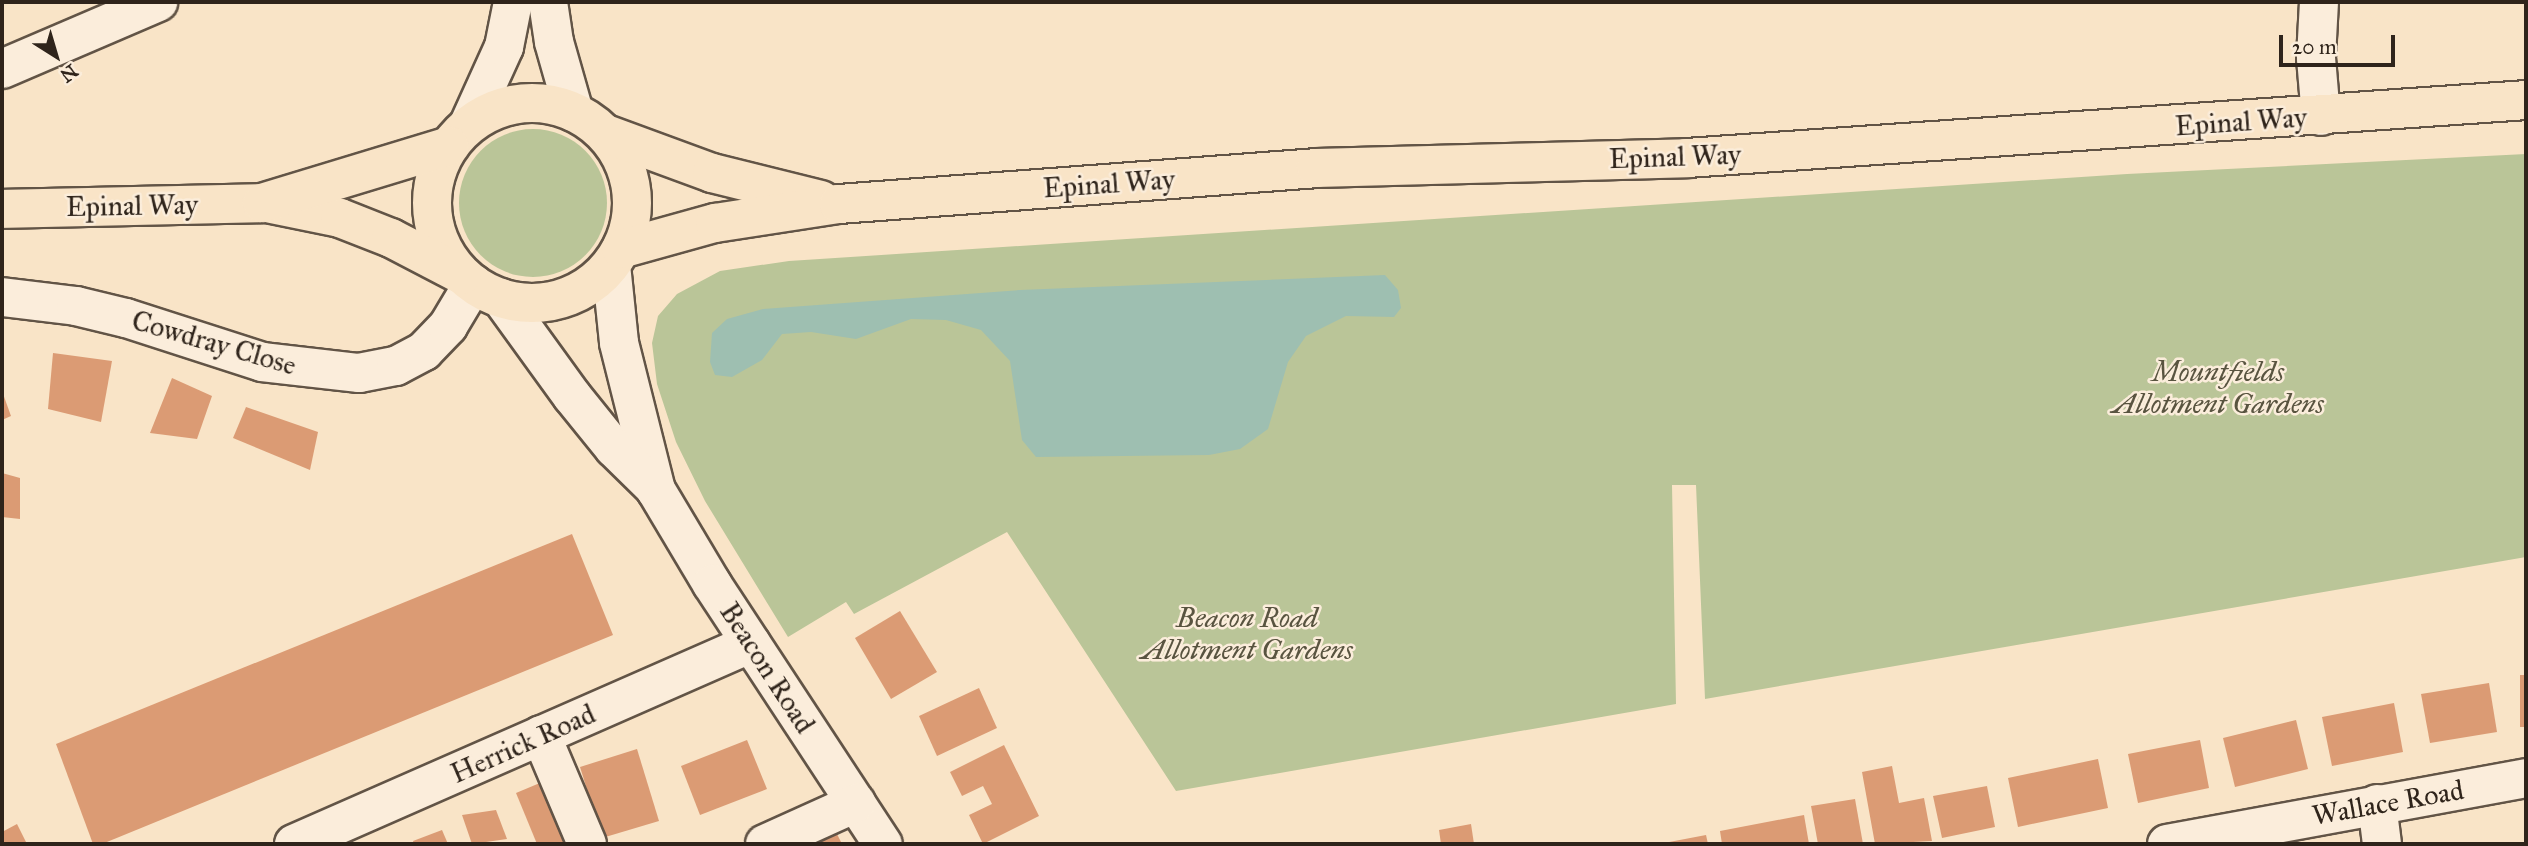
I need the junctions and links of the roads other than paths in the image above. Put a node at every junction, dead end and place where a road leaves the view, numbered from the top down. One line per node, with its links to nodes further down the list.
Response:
1 (158, 2): 5 (street)
2 (513, 2): 10 (street)
3 (548, 2): 7 (street)
4 (2319, 2): 8 (street)
5 (2, 69)
6 (2521, 102): 8 (main road, Epinal Way)
7 (574, 112): 9 (main road); 10 (main road)
8 (2321, 116): 12 (main road, Epinal Way)
9 (606, 134): 12 (main road, Epinal Way); 14 (main road)
10 (460, 135): 11 (main road, Epinal Way); 15 (main road)
11 (262, 202): 13 (main road, Epinal Way); 15 (main road, Epinal Way)
12 (839, 204): 14 (main road, Epinal Way)
13 (2, 209)
14 (616, 257): 15 (main road); 17 (street, Beacon Road)
15 (479, 286): 16 (street, Cowdray Close); 17 (street, Beacon Road)
16 (2, 297)
17 (656, 489): 18 (street, Beacon Road)
18 (751, 643): 19 (street, Herrick Road); 21 (street, Beacon Road)
19 (541, 735): 23 (street, Herrick Road); 24 (street)
20 (2526, 778): 22 (street, Wallace Road)
21 (856, 803): 25 (street); 26 (street, Beacon Road)
22 (2377, 804): 27 (street, Wallace Road); 28 (street)
23 (294, 844)
24 (587, 844)
25 (765, 844)
26 (883, 844)
27 (2167, 844)
28 (2382, 844)

